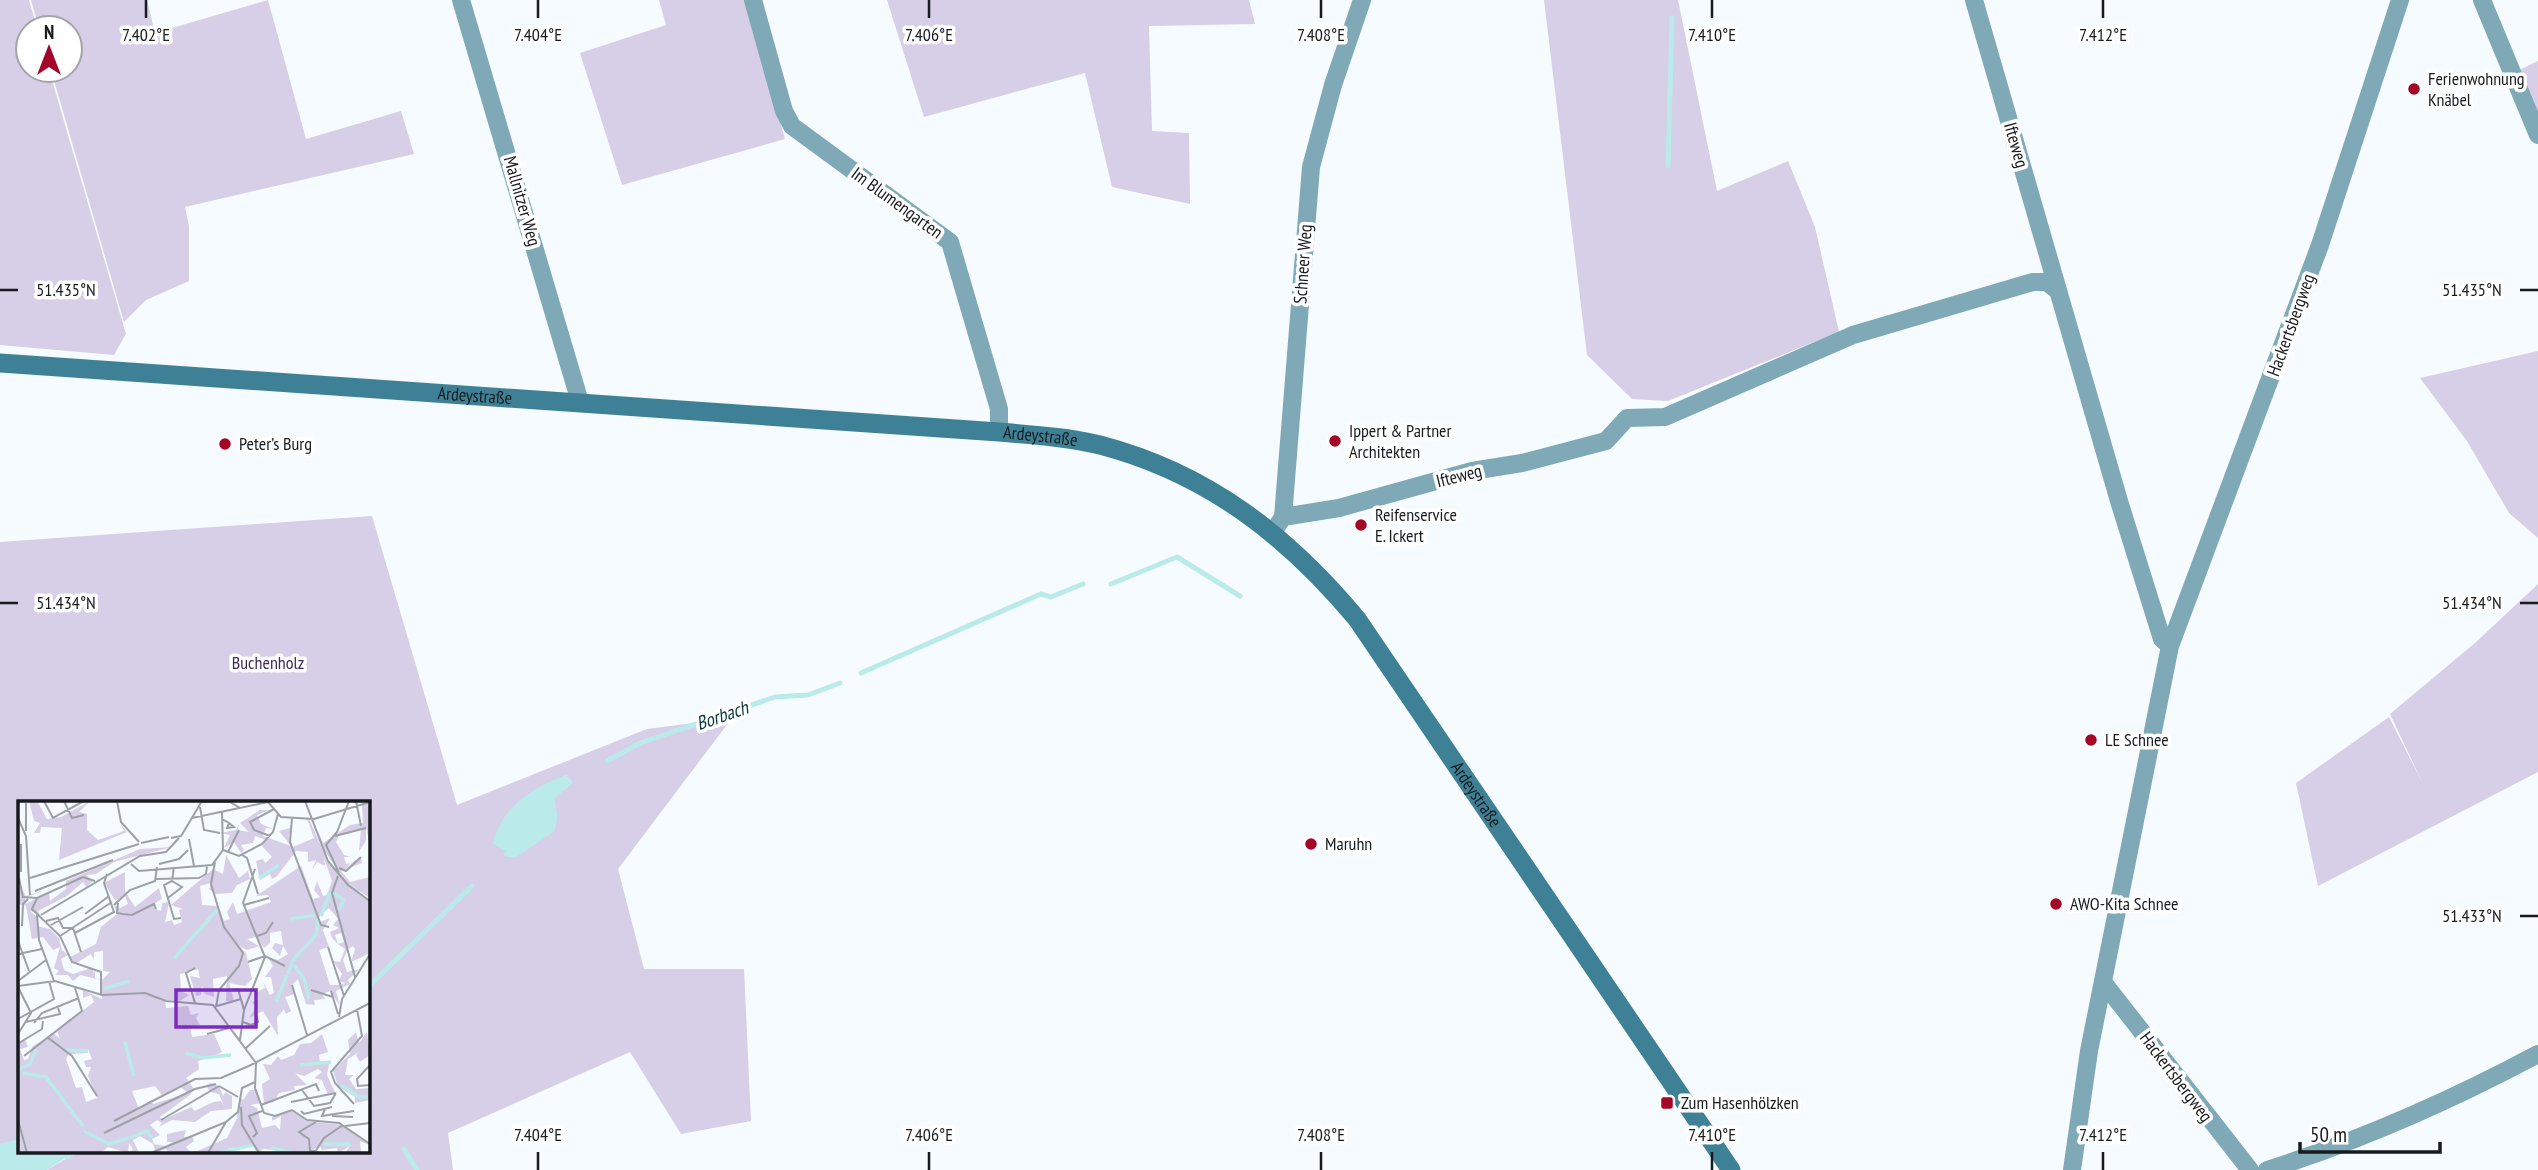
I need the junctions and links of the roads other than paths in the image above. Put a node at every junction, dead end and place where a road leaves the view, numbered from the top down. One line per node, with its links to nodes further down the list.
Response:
1 (461, 0): 10 (street, Mallnitzer Weg)
2 (753, 0): 11 (street, Im Blumengarten)
3 (1362, 0): 12 (street, Schneer Weg)
4 (1974, 0): 8 (street, Ifteweg)
5 (2400, 0): 13 (street, Hackertsbergweg)
6 (2482, 0): 7 (street)
7 (2538, 135)
8 (2058, 291): 12 (street, Ifteweg); 13 (street)
9 (0, 363): 10 (main road, Ardeystraße)
10 (580, 402): 11 (main road, Ardeystraße)
11 (999, 432): 12 (main road, Ardeystraße)
12 (1278, 525): 16 (main road, Ardeystraße)
13 (2170, 646): 14 (street, Hackertsbergweg)
14 (2103, 982): 17 (street, Hackertsbergweg); 18 (street, Hackertsbergweg)
15 (2538, 1055): 19 (street)
16 (1731, 1170)
17 (2072, 1170)
18 (2250, 1170)
19 (2267, 1170)

